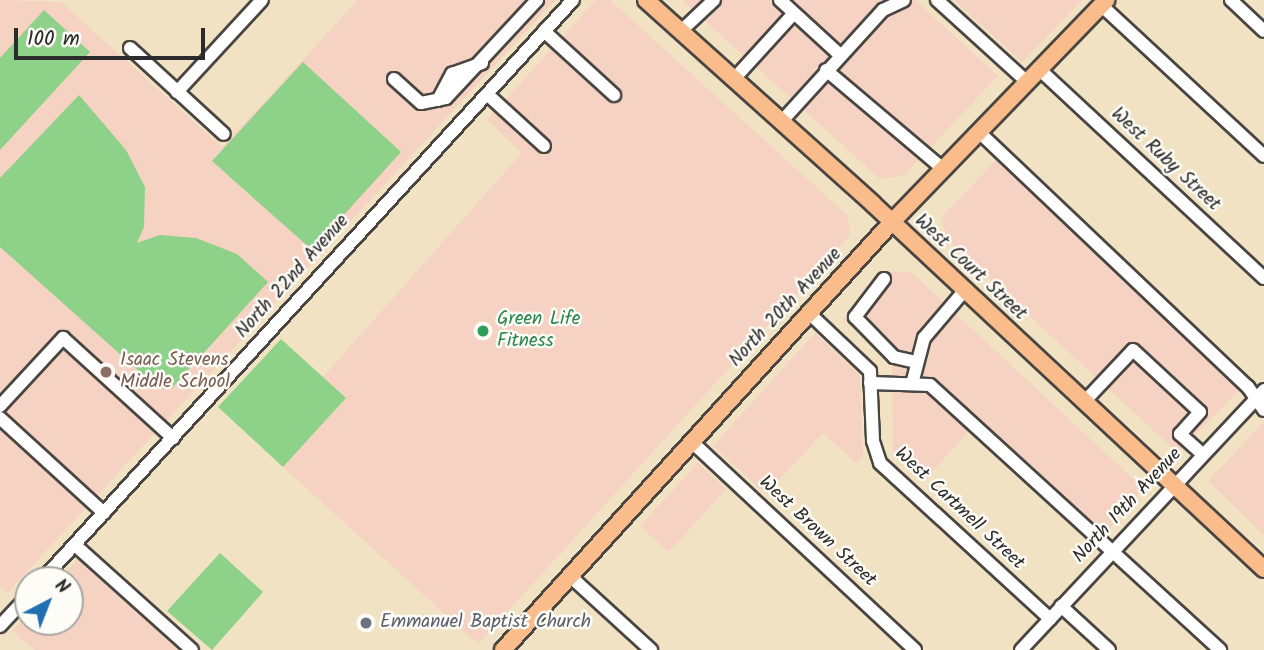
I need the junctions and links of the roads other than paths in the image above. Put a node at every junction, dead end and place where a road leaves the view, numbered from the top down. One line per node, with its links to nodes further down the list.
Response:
1 (262, 0): 22 (street)
2 (537, 0): 19 (street)
3 (573, 0): 12 (street, North 22nd Avenue)
4 (646, 0): 13 (main road, West Court Street)
5 (714, 0): 13 (street)
6 (780, 0): 11 (street)
7 (904, 0): 16 (street)
8 (937, 0): 21 (street)
9 (1231, 0): 14 (street)
10 (1104, 3): 17 (main road, North 20th Avenue); 29 (street)
11 (794, 13): 16 (street); 20 (street)
12 (544, 31): 23 (street, North 22nd Avenue); 24 (street)
13 (681, 31): 20 (main road, West Court Street)
14 (1264, 31)
15 (130, 48): 22 (street)
16 (840, 55): 18 (street)
17 (1039, 69): 21 (main road, North 20th Avenue); 32 (street, West Ruby Street)
18 (826, 71): 25 (street); 30 (street)
19 (394, 79)
20 (734, 79): 25 (main road, West Court Street)
21 (1027, 82): 26 (main road, North 20th Avenue)
22 (177, 92): 27 (street)
23 (487, 94): 28 (street); 44 (street, North 22nd Avenue)
24 (614, 95)
25 (782, 121): 31 (main road, West Court Street)
26 (979, 132): 30 (main road, North 20th Avenue); 39 (street)
27 (223, 134)
28 (544, 146)
29 (1264, 156)
30 (943, 169): 31 (main road, North 20th Avenue)
31 (891, 223): 34 (main road, West Court Street); 35 (main road, North 20th Avenue)
32 (1264, 278)
33 (884, 279): 36 (street)
34 (964, 291): 36 (street); 40 (main road, West Court Street)
35 (809, 313): 37 (street, West Cartmell Street); 45 (main road, North 20th Avenue)
36 (915, 362): 38 (street)
37 (870, 383): 38 (street); 56 (street, West Cartmell Street)
38 (912, 384): 50 (street)
39 (1260, 394): 42 (street); 46 (street, North 19th Avenue)
40 (1084, 402): 46 (street); 47 (main road, West Court Street)
41 (0, 406): 44 (street)
42 (1264, 410)
43 (0, 418): 48 (street)
44 (173, 438): 48 (street, North 22nd Avenue)
45 (692, 442): 53 (main road, North 20th Avenue); 61 (street, West Brown Street)
46 (1202, 454): 47 (street, North 19th Avenue)
47 (1173, 484): 50 (street, North 19th Avenue); 52 (main road, West Court Street)
48 (104, 513): 49 (street, North 22nd Avenue)
49 (75, 545): 51 (street, North 22nd Avenue); 58 (street)
50 (1111, 551): 54 (street, North 19th Avenue); 64 (street)
51 (56, 566)
52 (1264, 569)
53 (570, 576): 59 (main road, North 20th Avenue); 60 (street)
54 (1062, 606): 56 (street, North 19th Avenue); 63 (street)
55 (5, 611): 57 (street)
56 (1050, 619): 62 (street, North 19th Avenue)
57 (0, 626)
58 (192, 650)
59 (503, 650)
60 (651, 650)
61 (915, 650)
62 (1021, 650)
63 (1109, 650)
64 (1220, 650)

